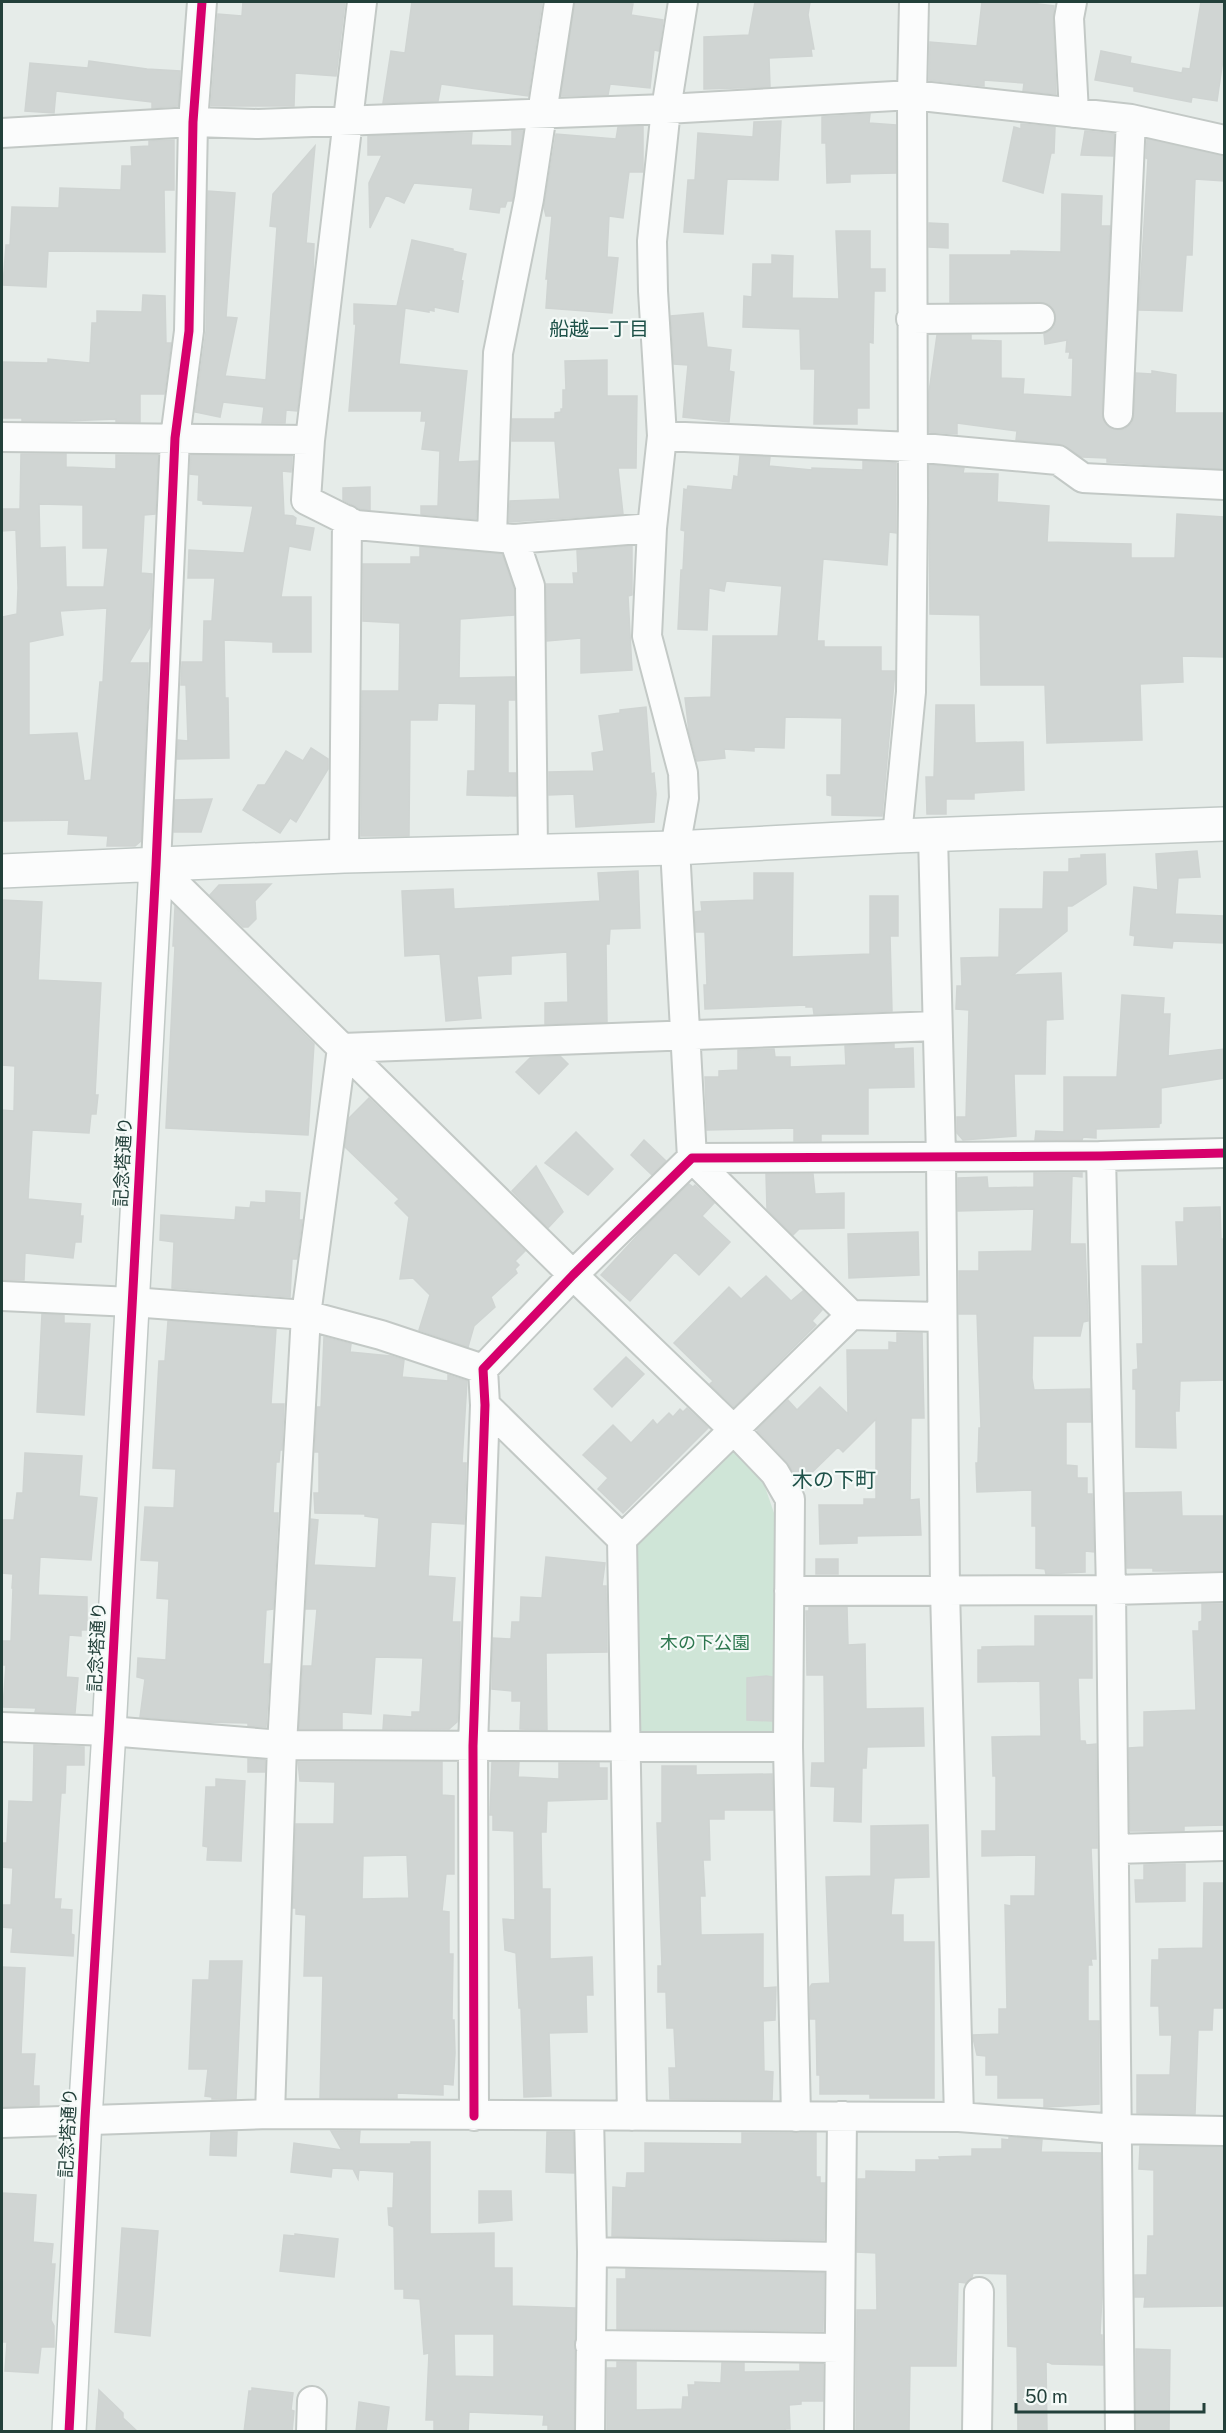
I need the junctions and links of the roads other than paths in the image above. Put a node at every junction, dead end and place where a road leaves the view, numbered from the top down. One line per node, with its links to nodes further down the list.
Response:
1 (202, 2): 13 (street)
2 (362, 2): 12 (street)
3 (559, 2): 9 (street)
4 (683, 2): 8 (street)
5 (914, 2): 7 (street)
6 (1072, 2): 10 (street)
7 (912, 95): 8 (street); 10 (street); 17 (street)
8 (666, 109): 9 (street); 19 (street)
9 (544, 113): 12 (street); 27 (street)
10 (1074, 113): 11 (street)
11 (1131, 119): 15 (street); 18 (street)
12 (349, 120): 13 (street); 22 (street)
13 (193, 122): 14 (street); 21 (street)
14 (2, 133)
15 (1224, 140)
16 (1040, 318): 17 (street)
17 (911, 319): 23 (street)
18 (1118, 414)
19 (662, 436): 23 (street); 26 (street)
20 (2, 437): 21 (street)
21 (175, 438): 22 (street); 34 (street)
22 (310, 440): 25 (street)
23 (912, 447): 24 (street); 30 (street)
24 (1224, 485)
25 (347, 520): 27 (street); 33 (street)
26 (652, 528): 27 (street); 31 (street)
27 (503, 538): 32 (street)
28 (1224, 824): 29 (street)
29 (933, 835): 30 (street); 36 (street)
30 (897, 836): 31 (street)
31 (675, 848): 32 (street); 37 (street)
32 (533, 850): 33 (street)
33 (344, 856): 34 (street)
34 (156, 865): 35 (street); 38 (street); 45 (street, 記念塔通り)
35 (2, 872)
36 (937, 1026): 37 (street); 41 (street)
37 (684, 1035): 38 (street); 42 (street)
38 (342, 1048): 43 (street); 46 (street)
39 (1224, 1153): 40 (street)
40 (1101, 1156): 41 (street); 55 (street)
41 (940, 1157): 42 (street); 48 (street)
42 (692, 1158): 43 (street); 47 (street)
43 (573, 1275): 49 (street); 51 (street)
44 (2, 1296): 45 (street)
45 (132, 1302): 46 (street); 58 (street, 記念塔通り)
46 (306, 1315): 49 (street); 59 (street)
47 (851, 1315): 48 (street); 51 (street)
48 (942, 1317): 54 (street)
49 (483, 1369): 50 (street)
50 (485, 1405): 52 (street); 60 (street)
51 (734, 1429): 52 (street); 56 (street)
52 (622, 1539): 61 (street)
53 (1224, 1587): 55 (street)
54 (945, 1590): 55 (street); 56 (street); 71 (street)
55 (1111, 1590): 64 (street)
56 (789, 1591): 62 (street)
57 (2, 1727): 58 (street)
58 (109, 1731): 59 (street); 72 (street, 記念塔通り)
59 (282, 1745): 60 (street); 65 (street)
60 (473, 1746): 61 (street); 66 (street)
61 (627, 1746): 62 (street); 68 (street)
62 (788, 1747): 70 (street)
63 (1224, 1846): 64 (street)
64 (1114, 1849): 74 (street)
65 (270, 2114): 66 (street); 72 (street)
66 (474, 2116): 67 (street)
67 (589, 2116): 68 (street); 76 (street)
68 (632, 2116): 70 (street)
69 (842, 2116): 70 (street); 71 (street); 77 (street)
70 (796, 2117)
71 (959, 2117): 74 (street)
72 (85, 2119): 73 (street); 82 (street, 記念塔通り)
73 (2, 2123)
74 (1118, 2129): 75 (street); 87 (street)
75 (1224, 2131)
76 (592, 2252): 77 (street); 79 (street)
77 (840, 2257): 80 (street)
78 (979, 2292): 86 (street)
79 (590, 2345): 80 (street); 84 (street)
80 (839, 2348): 85 (street)
81 (312, 2401): 83 (street)
82 (69, 2432)
83 (310, 2432)
84 (590, 2432)
85 (839, 2432)
86 (977, 2432)
87 (1120, 2432)

